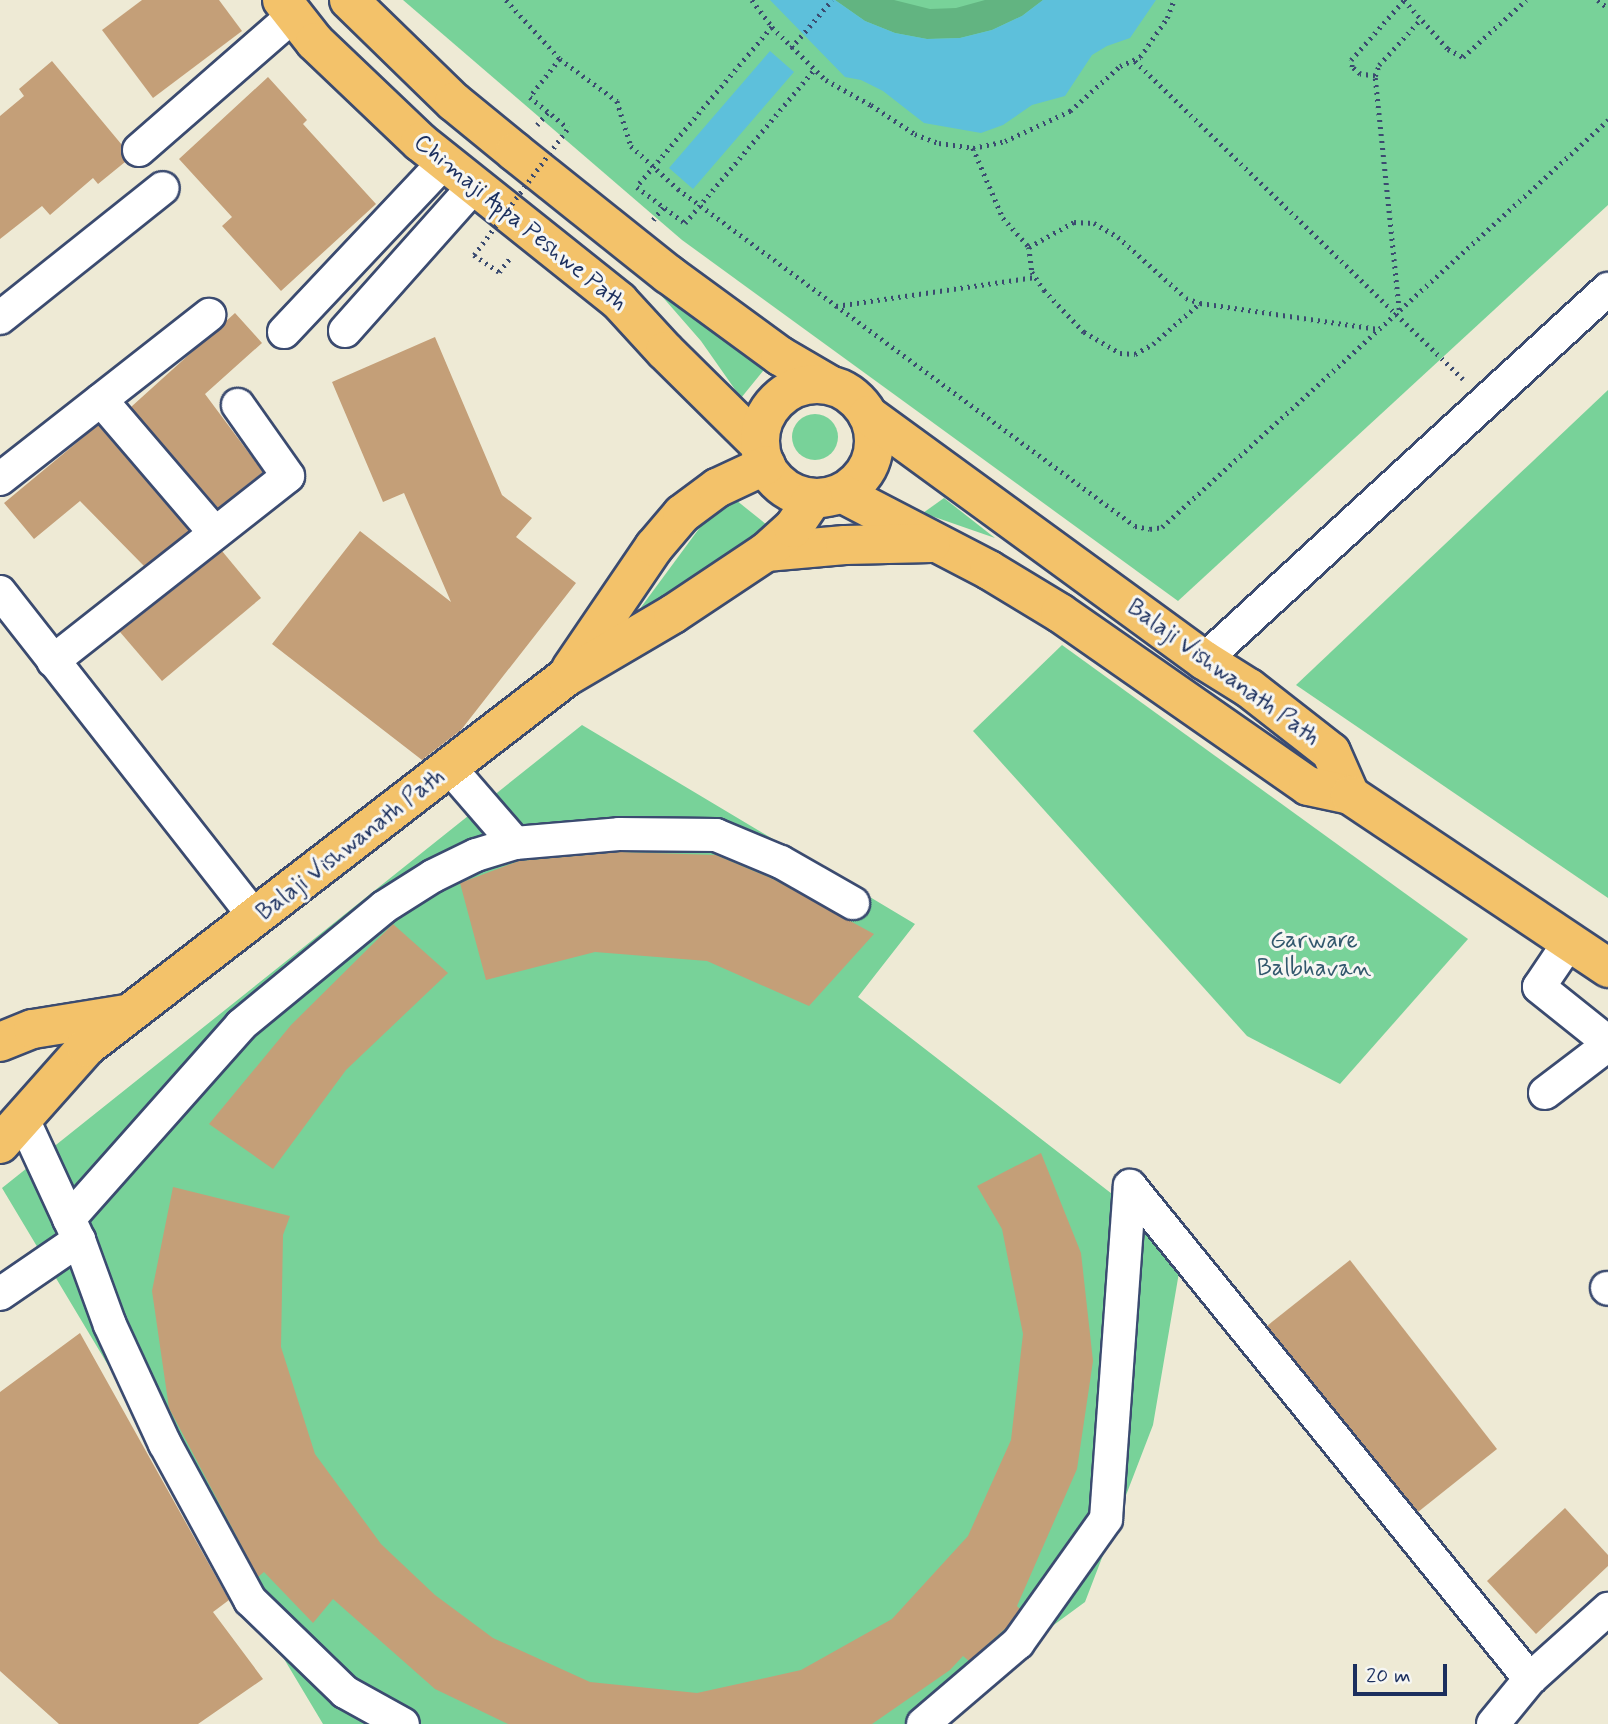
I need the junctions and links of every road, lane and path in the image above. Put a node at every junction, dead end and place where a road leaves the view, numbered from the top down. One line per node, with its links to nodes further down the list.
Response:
1 (349, 0): 39 (main road)
2 (506, 0): 14 (path)
3 (752, 0): 12 (path)
4 (832, 0): 13 (path)
5 (1174, 0): 15 (path)
6 (1404, 0): 11 (path); 17 (path)
7 (1526, 0): 11 (path)
8 (1598, 0): 10 (path)
9 (288, 8): 20 (street); 21 (main road, Chimaji Appa Peshwe Path)
10 (1608, 8)
11 (1421, 19): 17 (path)
12 (772, 27): 13 (path); 22 (path)
13 (791, 48): 16 (path)
14 (560, 60): 22 (path); 27 (path, bridge)
15 (1135, 61): 19 (path); 32 (path)
16 (814, 70): 19 (path); 25 (path)
17 (1375, 76): 32 (path)
18 (1608, 120): 32 (path)
19 (973, 148): 26 (path)
20 (139, 150)
21 (444, 162): 23 (main road, Chimaji Appa Peshwe Path); 37 (street)
22 (654, 167): 25 (path); 25 (path)
23 (474, 186): 36 (street); 43 (main road, Chimaji Appa Peshwe Path)
24 (163, 188): 34 (street)
25 (700, 206): 31 (path)
26 (1029, 247): 28 (path); 30 (path)
27 (499, 272)
28 (1035, 277): 30 (path); 31 (path)
29 (1608, 289): 50 (street)
30 (1200, 303): 35 (path)
31 (836, 306): 35 (path)
32 (1397, 312): 35 (path); 38 (path)
33 (209, 315): 40 (street)
34 (0, 318)
35 (1379, 329)
36 (345, 331)
37 (284, 332)
38 (1448, 366)
39 (828, 384): 42 (main road, Balaji Vishwanath Path); 43 (main road)
40 (101, 400): 44 (street); 46 (street)
41 (237, 405): 46 (street)
42 (868, 415): 45 (main road, Balaji Vishwanath Path); 50 (main road, Balaji Vishwanath Path)
43 (762, 454): 45 (main road, Balaji Vishwanath Path); 52 (main road, Balaji Vishwanath Path)
44 (0, 479)
45 (828, 496): 47 (main road, Balaji Vishwanath Path); 48 (main road, Balaji Vishwanath Path)
46 (215, 533): 51 (street)
47 (937, 543): 48 (main road); 54 (main road, Balaji Vishwanath Path)
48 (766, 552): 52 (main road, Balaji Vishwanath Path)
49 (0, 592): 51 (street)
50 (1204, 660): 54 (main road, Balaji Vishwanath Path)
51 (53, 661): 57 (street)
52 (566, 677): 53 (main road, Balaji Vishwanath Path)
53 (450, 768): 55 (street); 57 (main road, Balaji Vishwanath Path)
54 (1350, 794): 58 (main road)
55 (515, 844): 56 (street); 66 (street)
56 (853, 903)
57 (256, 919): 60 (main road, Balaji Vishwanath Path)
58 (1570, 942): 59 (main road); 62 (street)
59 (1608, 968)
60 (135, 1012): 61 (main road, Balaji Vishwanath Path); 65 (main road, Balaji Vishwanath Path)
61 (16, 1036): 63 (main road)
62 (1608, 1044): 64 (street)
63 (0, 1060)
64 (1545, 1093)
65 (8, 1124): 66 (street)
66 (74, 1229): 67 (street); 70 (street)
67 (0, 1294)
68 (1608, 1609): 69 (street)
69 (1530, 1679): 71 (street); 72 (street)
70 (403, 1724)
71 (923, 1724)
72 (1493, 1724)

